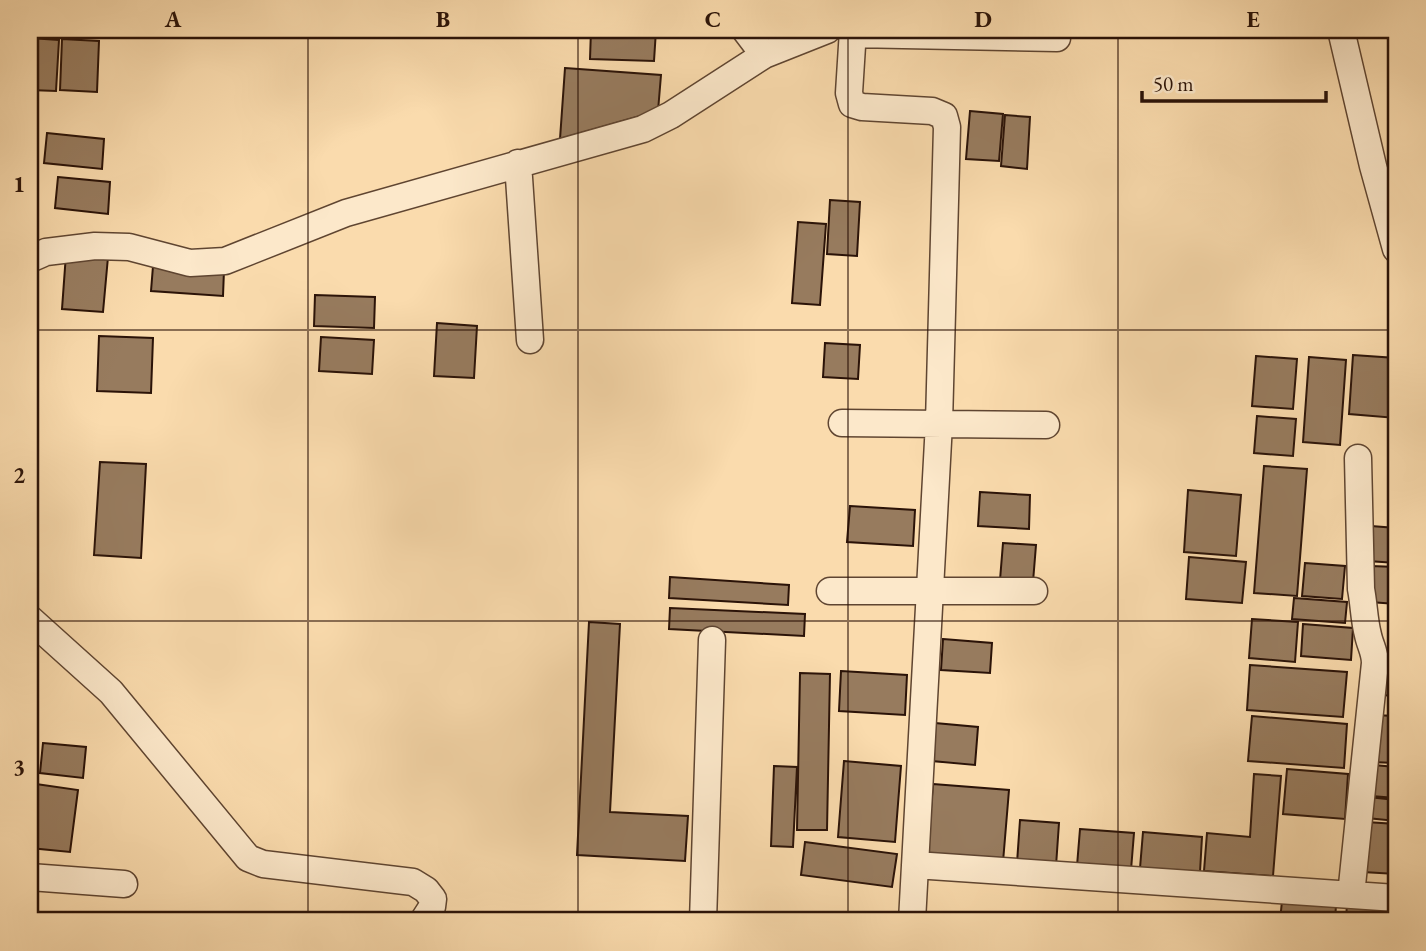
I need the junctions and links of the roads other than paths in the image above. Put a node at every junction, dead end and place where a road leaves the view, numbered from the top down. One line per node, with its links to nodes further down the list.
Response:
1 (745, 30): 5 (street)
2 (1341, 30): 7 (street)
3 (844, 31): 4 (street); 5 (street); 11 (street)
4 (1057, 38)
5 (764, 55): 6 (street)
6 (518, 163): 8 (street); 9 (street)
7 (1396, 249)
8 (30, 259)
9 (530, 340)
10 (842, 423): 11 (street)
11 (939, 423): 12 (street); 16 (street)
12 (1046, 425)
13 (1358, 458): 22 (street)
14 (830, 591): 16 (street)
15 (1034, 591): 16 (street)
16 (929, 592): 19 (street)
17 (30, 619): 24 (street)
18 (712, 640): 25 (street)
19 (915, 864): 22 (street); 26 (street)
20 (30, 877): 21 (street)
21 (124, 884)
22 (1351, 895): 23 (street)
23 (1396, 898)
24 (424, 921)
25 (704, 921)
26 (912, 921)

